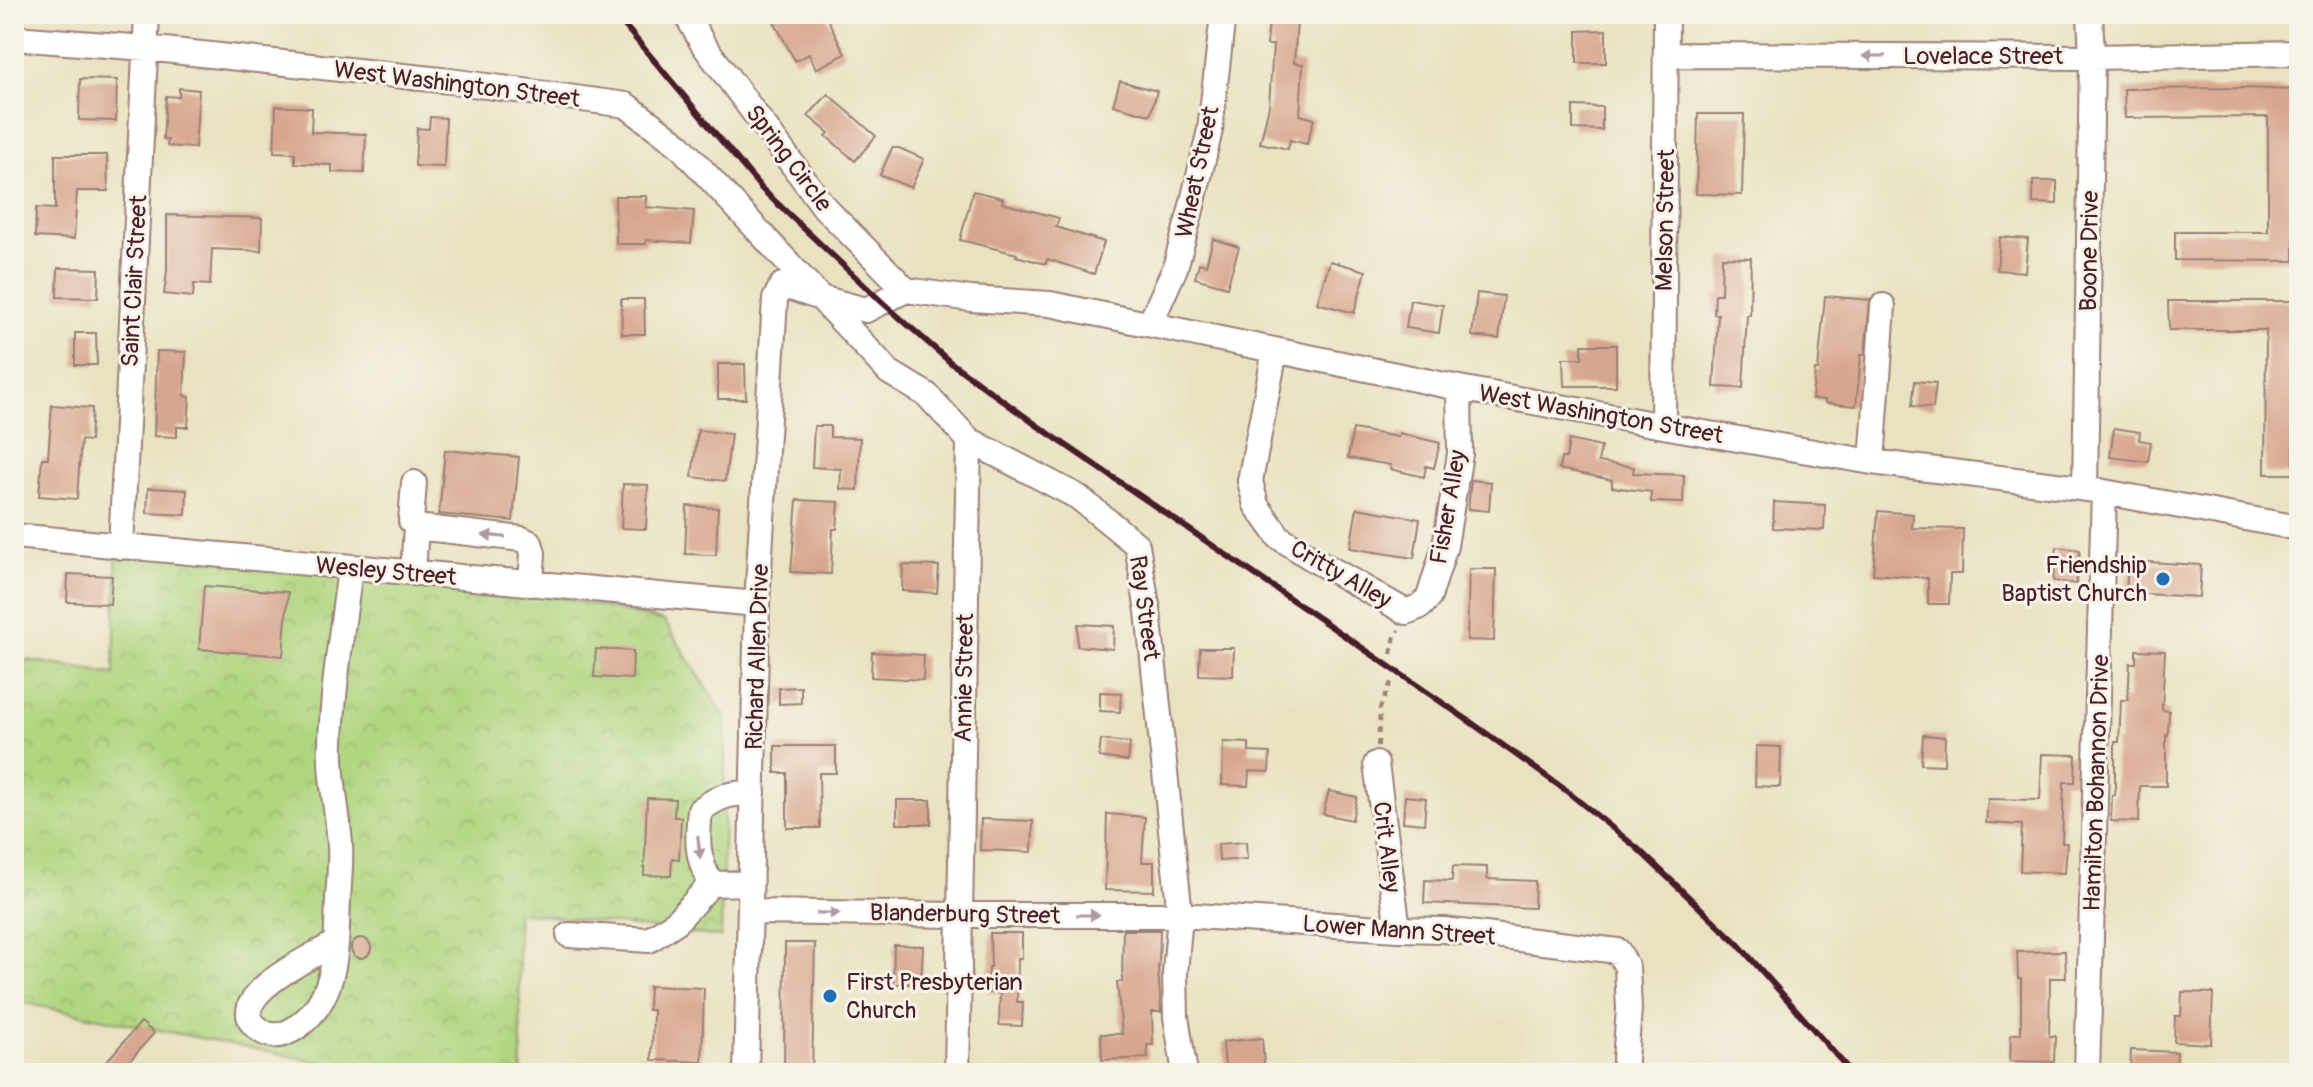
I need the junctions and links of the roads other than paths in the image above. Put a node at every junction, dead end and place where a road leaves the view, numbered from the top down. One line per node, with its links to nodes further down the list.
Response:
1 (147, 14): 7 (street, Saint Clair Street)
2 (686, 14): 11 (street, Spring Circle)
3 (1223, 14): 14 (street, Wheat Street)
4 (1666, 14): 9 (street, Melson Street)
5 (2090, 14): 10 (street, Boone Drive)
6 (14, 38): 7 (street, West Washington Street)
7 (146, 48): 12 (street, West Washington Street); 25 (street, Saint Clair Street)
8 (2299, 53): 10 (street, Lovelace Street)
9 (1667, 55): 10 (street, Lovelace Street, one-way to 9); 17 (street, Melson Street)
10 (2092, 57): 21 (street, Boone Drive)
11 (906, 290): 12 (street); 14 (street, West Washington Street)
12 (821, 298): 18 (street, Ray Street); 29 (street, Richard Allen Drive)
13 (1883, 306): 19 (street)
14 (1150, 324): 15 (street, West Washington Street)
15 (1275, 351): 16 (street, West Washington Street); 30 (street, Critty Alley)
16 (1459, 388): 17 (street, West Washington Street); 30 (street, Fisher Alley)
17 (1663, 426): 19 (street, West Washington Street)
18 (969, 440): 36 (street, Annie Street); 37 (street, Ray Street)
19 (1872, 462): 21 (street, West Washington Street)
20 (414, 483): 22 (street)
21 (2094, 491): 23 (street, West Washington Street); 45 (street, Hamilton Bohannon Drive)
22 (416, 527): 27 (street); 28 (street, one-way to 22)
23 (2299, 528)
24 (14, 536): 25 (street, Wesley Street)
25 (121, 547): 26 (street, Wesley Street)
26 (350, 568): 27 (street, Wesley Street); 40 (street)
27 (413, 573): 28 (street, Wesley Street)
28 (531, 584): 29 (street, Wesley Street)
29 (757, 604): 32 (street, Richard Allen Drive)
30 (1406, 612)
31 (1376, 764): 38 (street, Crit Alley)
32 (753, 793): 33 (street, Richard Allen Drive); 34 (street, one-way to 34)
33 (751, 883): 34 (street); 35 (street, Richard Allen Drive)
34 (711, 884): 39 (street)
35 (750, 912): 36 (street, Blanderburg Street, one-way to 36); 41 (street, Richard Allen Drive)
36 (958, 915): 37 (street, Blanderburg Street, one-way to 37); 42 (street, Annie Street)
37 (1180, 915): 38 (street, Lower Mann Street); 43 (street, Ray Street)
38 (1398, 929): 44 (street, Lower Mann Street)
39 (569, 935)
40 (336, 943)
41 (746, 1073)
42 (957, 1073)
43 (1185, 1073)
44 (1624, 1073)
45 (2087, 1073)

